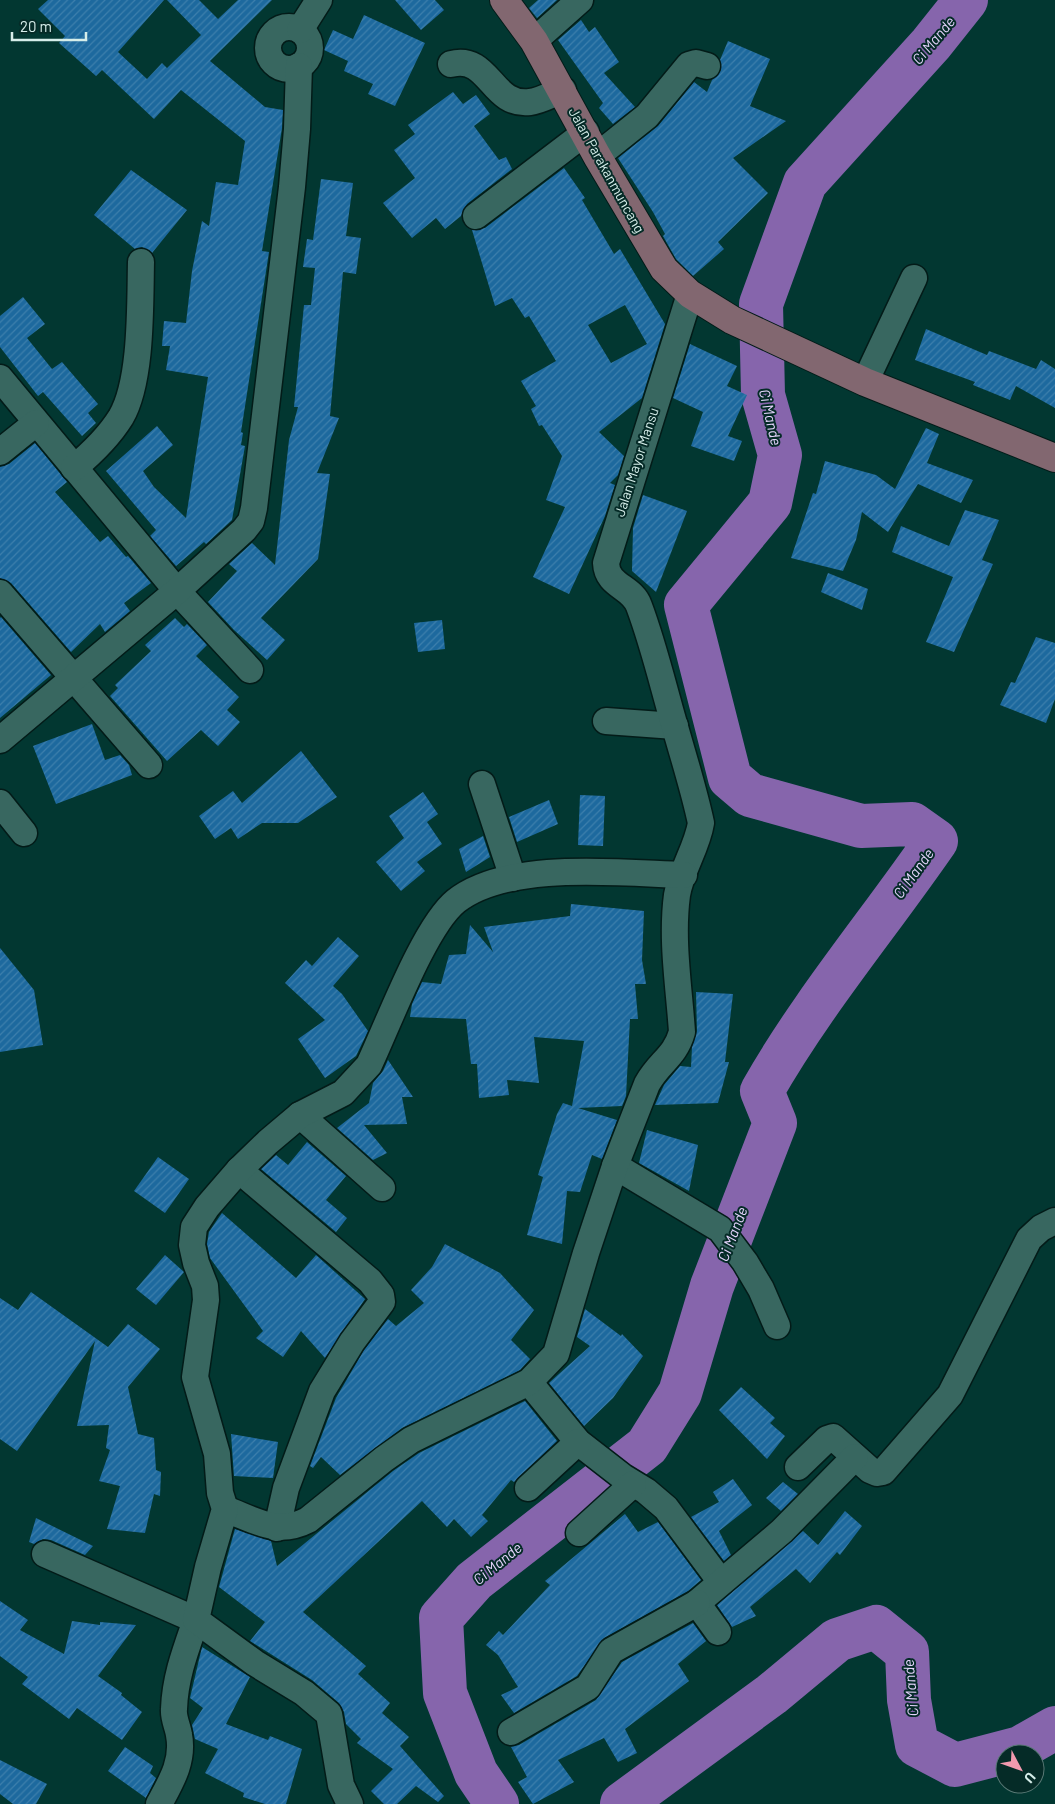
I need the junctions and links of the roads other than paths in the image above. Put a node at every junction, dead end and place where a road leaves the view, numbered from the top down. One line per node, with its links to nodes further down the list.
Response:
1 (319, 0): 4 (street)
2 (504, 0): 5 (main road, Jalan Parakanmuncang)
3 (580, 0): 5 (street)
4 (300, 30): 7 (street); 7 (street)
5 (534, 41): 9 (main road, Jalan Parakanmuncang)
6 (451, 64): 9 (street)
7 (298, 66): 21 (street)
8 (707, 66): 10 (street)
9 (563, 90): 10 (main road, Jalan Parakanmuncang)
10 (592, 144): 11 (street); 14 (main road, Jalan Parakanmuncang)
11 (476, 216)
12 (141, 262): 20 (street)
13 (914, 278): 16 (street)
14 (690, 294): 16 (main road, Jalan Parakanmuncang); 26 (street, Jalan Mayor Mansu)
15 (0, 378): 17 (street)
16 (865, 382): 19 (main road, Jalan Parakanmuncang)
17 (36, 422): 18 (street); 20 (street)
18 (0, 452)
19 (1055, 458)
20 (74, 468): 21 (street)
21 (177, 591): 23 (street); 24 (street)
22 (0, 593): 24 (street)
23 (250, 670)
24 (73, 678): 27 (street); 28 (street)
25 (606, 721): 26 (street)
26 (674, 726): 32 (street, Jalan Mayor Mansu)
27 (0, 740)
28 (149, 765)
29 (482, 784): 33 (street)
30 (0, 803): 31 (street)
31 (24, 833)
32 (684, 875): 33 (street); 35 (street)
33 (513, 878): 34 (street)
34 (300, 1115): 36 (street); 37 (street)
35 (615, 1166): 39 (street); 40 (street)
36 (239, 1170): 46 (street); 47 (street)
37 (382, 1188)
38 (1055, 1221): 42 (street)
39 (777, 1326)
40 (529, 1382): 41 (street); 47 (street)
41 (585, 1448): 44 (street); 45 (street)
42 (855, 1457): 43 (street); 50 (street)
43 (798, 1467)
44 (628, 1480): 48 (street); 50 (street)
45 (528, 1488)
46 (225, 1509): 47 (street); 52 (street)
47 (278, 1528)
48 (579, 1534)
49 (45, 1554): 52 (street)
50 (721, 1582): 51 (street)
51 (697, 1603): 53 (street); 54 (street)
52 (196, 1620): 55 (street); 56 (street)
53 (718, 1632)
54 (511, 1732)
55 (160, 1804)
56 (350, 1804)

